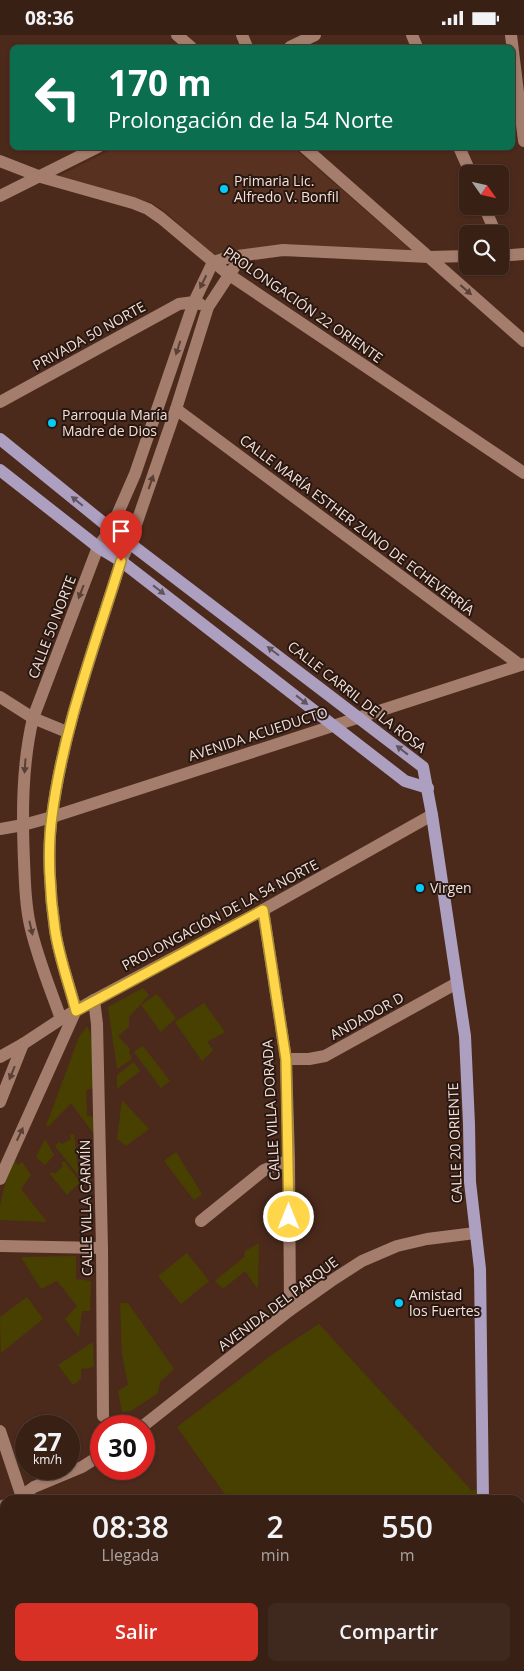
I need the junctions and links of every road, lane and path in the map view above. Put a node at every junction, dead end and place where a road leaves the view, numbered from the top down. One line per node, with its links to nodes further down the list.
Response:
1 (177, 35): 3 (street)
2 (315, 35): 4 (street)
3 (189, 45)
4 (294, 45)
5 (515, 68): 6 (street)
6 (524, 141)
7 (92, 150): 12 (street)
8 (307, 150): 18 (street)
9 (460, 150): 11 (street)
10 (0, 161): 12 (street, PROLONGACIÓN 22 ORIENTE)
11 (466, 165)
12 (41, 177): 13 (street); 19 (street, PROLONGACIÓN 22 ORIENTE)
13 (0, 197)
14 (509, 255): 15 (street)
15 (524, 255)
16 (459, 256): 18 (street)
17 (240, 257): 18 (street); 19 (street); 20 (street)
18 (429, 257): 23 (street, one-way to 23)
19 (213, 262): 20 (street, PROLONGACIÓN 22 ORIENTE); 21 (street, CALLE 50 NORTE, one-way to 21)
20 (228, 274): 22 (street); 28 (street, PROLONGACIÓN 22 ORIENTE)
21 (194, 302): 22 (street); 24 (street, PRIVADA 50 NORTE); 29 (street, CALLE 50 NORTE, one-way to 29)
22 (208, 307): 25 (street)
23 (524, 341)
24 (0, 402)
25 (176, 409): 30 (street, one-way to 25); 33 (street, CALLE MARÍA ESTHER ZUNO DE ECHEVERRÍA)
26 (0, 439): 29 (main road, CALLE CARRIL DE LA ROSA, one-way to 26)
27 (0, 470): 31 (main road)
28 (524, 473)
29 (111, 529): 30 (main road, CALLE CARRIL DE LA ROSA); 31 (street, CALLE 50 NORTE)
30 (130, 542): 32 (street); 35 (main road, CALLE CARRIL DE LA ROSA, one-way to 30)
31 (98, 547): 32 (main road); 36 (street, CALLE 50 NORTE, one-way to 36)
32 (121, 561): 37 (main road, one-way to 37); 38 (street)
33 (522, 664): 35 (street, AVENIDA ACUEDUCTO)
34 (0, 697): 36 (street)
35 (359, 717): 37 (street, AVENIDA ACUEDUCTO); 39 (main road, CALLE CARRIL DE LA ROSA, one-way to 35)
36 (33, 718): 38 (street); 42 (street, CALLE 50 NORTE, one-way to 42)
37 (335, 725): 39 (main road); 41 (street, AVENIDA ACUEDUCTO)
38 (68, 732): 41 (street)
39 (428, 788): 40 (main road, CALLE 20 ORIENTE)
40 (432, 815): 44 (street, PROLONGACIÓN DE LA 54 NORTE); 45 (main road, CALLE 20 ORIENTE)
41 (52, 817): 42 (street, AVENIDA ACUEDUCTO); 47 (street)
42 (23, 825): 43 (street, AVENIDA ACUEDUCTO); 48 (street, CALLE 50 NORTE, one-way to 48)
43 (0, 829)
44 (263, 910): 46 (street, PROLONGACIÓN DE LA 54 NORTE); 51 (street, CALLE VILLA DORADA)
45 (457, 983): 51 (street, ANDADOR D); 56 (main road, CALLE 20 ORIENTE)
46 (94, 1000): 47 (street, PROLONGACIÓN DE LA 54 NORTE); 58 (street, CALLE VILLA CARMÍN)
47 (76, 1011): 48 (street, PROLONGACIÓN DE LA 54 NORTE); 54 (street, one-way to 47)
48 (61, 1019): 49 (street, PROLONGACIÓN DE LA 54 NORTE)
49 (23, 1044): 50 (street, PROLONGACIÓN DE LA 54 NORTE); 52 (street, one-way to 52)
50 (0, 1057)
51 (286, 1059): 53 (street, CALLE VILLA DORADA)
52 (0, 1102)
53 (289, 1160): 55 (street); 59 (street, CALLE VILLA DORADA)
54 (0, 1179)
55 (200, 1221)
56 (475, 1233): 59 (street, AVENIDA DEL PARQUE); 66 (main road, CALLE 20 ORIENTE)
57 (1, 1246): 58 (street)
58 (102, 1248): 60 (street, CALLE VILLA CARMÍN)
59 (290, 1310): 61 (street, AVENIDA DEL PARQUE)
60 (103, 1415)
61 (155, 1417)
62 (0, 1431): 64 (street)
63 (90, 1462): 65 (street)
64 (19, 1495)
65 (25, 1495)
66 (483, 1495)

